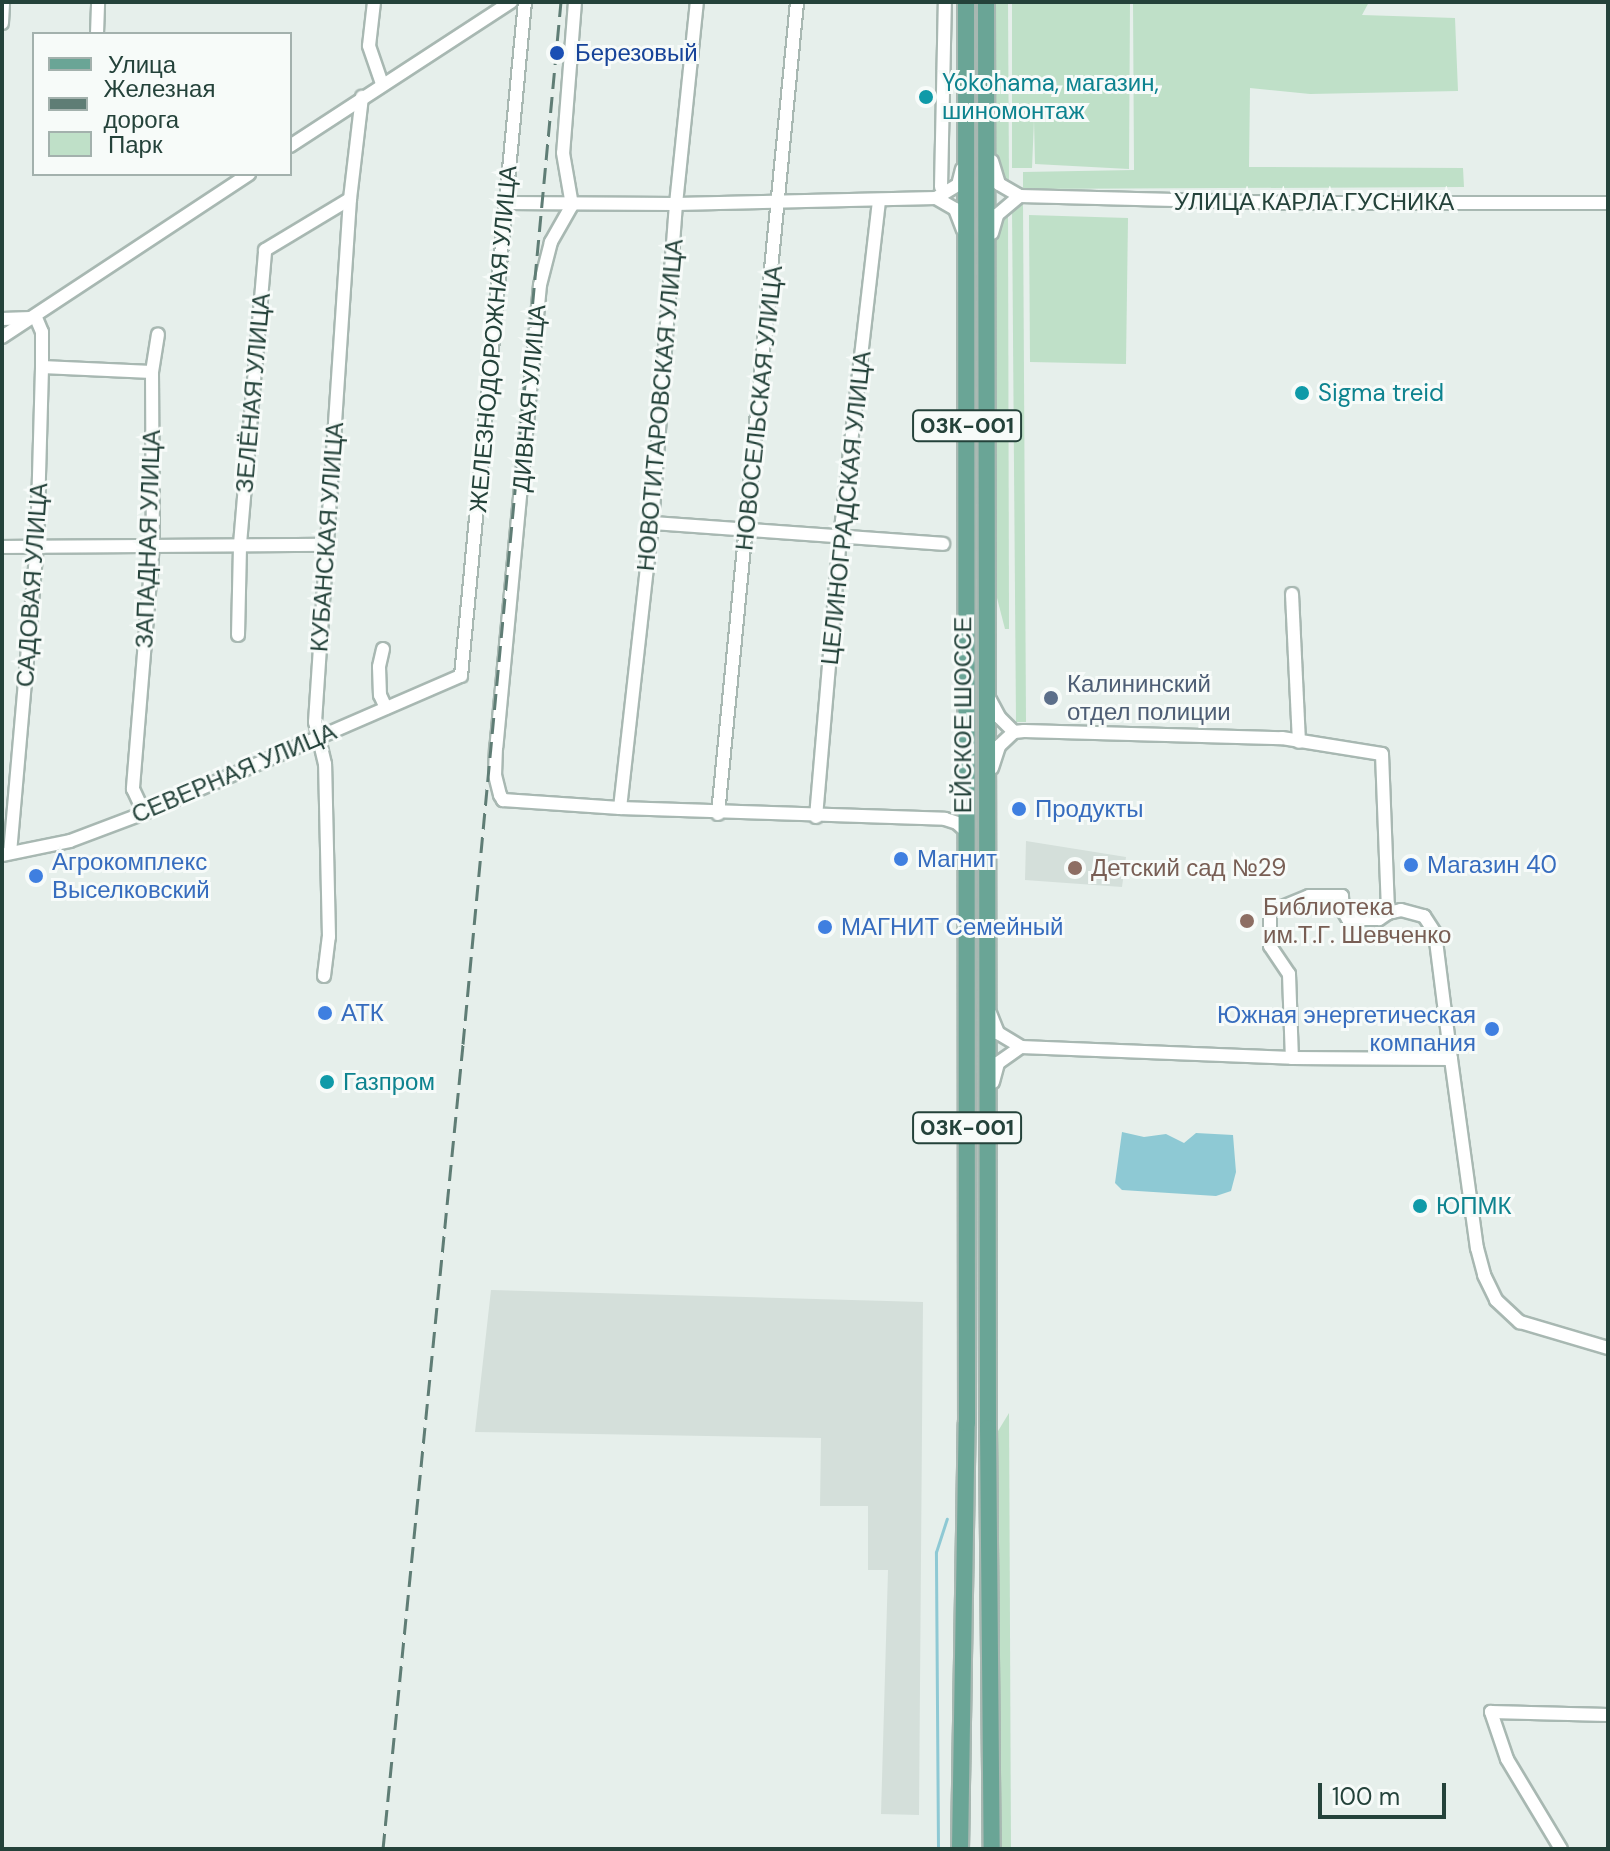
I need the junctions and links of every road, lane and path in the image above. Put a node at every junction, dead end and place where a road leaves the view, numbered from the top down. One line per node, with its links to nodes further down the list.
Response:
1 (3, 2): 12 (street)
2 (98, 2): 13 (street)
3 (374, 2): 14 (street)
4 (511, 2): 14 (street)
5 (525, 2): 25 (street, ЖЕЛЕЗНОДОРОЖНАЯ УЛИЦА)
6 (575, 2): 28 (street)
7 (697, 2): 27 (street, НОВОТИТАРОВСКАЯ УЛИЦА)
8 (797, 2): 24 (street, НОВОСЕЛЬСКАЯ УЛИЦА)
9 (945, 2): 20 (street)
10 (966, 2): 16 (main road, 03К-001)
11 (986, 2): 18 (main road, ЕЙСКОЕ ШОССЕ / 03К-001)
12 (2, 23)
13 (97, 32)
14 (382, 83): 15 (street)
15 (362, 97): 17 (street); 22 (street, КУБАНСКАЯ УЛИЦА)
16 (966, 139): 20 (street); 29 (main road, ЕЙСКОЕ ШОССЕ / 03К-001)
17 (292, 145)
18 (987, 151): 21 (street); 30 (main road, ЕЙСКОЕ ШОССЕ / 03К-001)
19 (246, 176): 31 (street)
20 (938, 192): 23 (street); 29 (street)
21 (1020, 196): 26 (street, УЛИЦА КАРЛА ГУСНИКА); 30 (street)
22 (350, 199): 41 (street, ЗЕЛЁНАЯ УЛИЦА); 43 (street, КУБАНСКАЯ УЛИЦА)
23 (879, 200): 24 (street); 39 (street, ЦЕЛИНОГРАДСКАЯ УЛИЦА)
24 (779, 202): 27 (street); 38 (street, НОВОСЕЛЬСКАЯ УЛИЦА)
25 (506, 203): 28 (street); 49 (street, ЖЕЛЕЗНОДОРОЖНАЯ УЛИЦА)
26 (1608, 203)
27 (676, 204): 28 (street); 37 (street, НОВОТИТАРОВСКАЯ УЛИЦА)
28 (572, 205): 57 (street, ДИВНАЯ УЛИЦА)
29 (967, 239): 55 (main road, ЕЙСКОЕ ШОССЕ / 03К-001)
30 (987, 272): 50 (main road, ЕЙСКОЕ ШОССЕ / 03К-001)
31 (36, 318): 32 (street); 34 (street); 35 (street, САДОВАЯ УЛИЦА)
32 (2, 319)
33 (158, 334): 36 (street, ЗАПАДНАЯ УЛИЦА)
34 (2, 337)
35 (42, 367): 36 (street); 45 (street, САДОВАЯ УЛИЦА)
36 (152, 372): 40 (street, ЗАПАДНАЯ УЛИЦА)
37 (652, 523): 38 (street); 57 (street, НОВОТИТАРОВСКАЯ УЛИЦА)
38 (746, 531): 39 (street); 59 (street, НОВОСЕЛЬСКАЯ УЛИЦА)
39 (840, 538): 42 (street); 60 (street, ЦЕЛИНОГРАДСКАЯ УЛИЦА)
40 (153, 544): 41 (street); 45 (street); 58 (street, ЗАПАДНАЯ УЛИЦА)
41 (240, 544): 43 (street); 47 (street, ЗЕЛЁНАЯ УЛИЦА)
42 (943, 544)
43 (326, 545): 53 (street, КУБАНСКАЯ УЛИЦА)
44 (2, 547): 45 (street)
45 (37, 547): 63 (street, САДОВАЯ УЛИЦА)
46 (1292, 594): 54 (street)
47 (238, 635)
48 (383, 649): 51 (street)
49 (461, 676): 51 (street, СЕВЕРНАЯ УЛИЦА)
50 (988, 696): 52 (street); 56 (main road, ЕЙСКОЕ ШОССЕ / 03К-001)
51 (386, 708): 53 (street, СЕВЕРНАЯ УЛИЦА)
52 (1014, 732): 54 (street); 56 (street)
53 (317, 737): 58 (street, СЕВЕРНАЯ УЛИЦА); 65 (street, КУБАНСКАЯ УЛИЦА)
54 (1299, 742): 64 (street)
55 (967, 801): 61 (street); 62 (main road, ЕЙСКОЕ ШОССЕ / 03К-001)
56 (988, 803): 66 (main road, ЕЙСКОЕ ШОССЕ / 03К-001)
57 (620, 808): 59 (street)
58 (144, 813): 63 (street, СЕВЕРНАЯ УЛИЦА)
59 (718, 814): 60 (street)
60 (816, 817): 61 (street)
61 (945, 819): 62 (street)
62 (967, 832): 73 (main road, ЕЙСКОЕ ШОССЕ / 03К-001)
63 (6, 854)
64 (1388, 913): 68 (street); 69 (street)
65 (324, 976)
66 (988, 1007): 67 (street); 70 (main road, ЕЙСКОЕ ШОССЕ / 03К-001)
67 (1021, 1047): 68 (street); 70 (street)
68 (1292, 1058): 69 (street)
69 (1451, 1059): 71 (street)
70 (988, 1111): 74 (main road, ЕЙСКОЕ ШОССЕ / 03К-001)
71 (1608, 1348)
72 (1608, 1715): 75 (street)
73 (960, 1849)
74 (992, 1849)
75 (1561, 1849)

